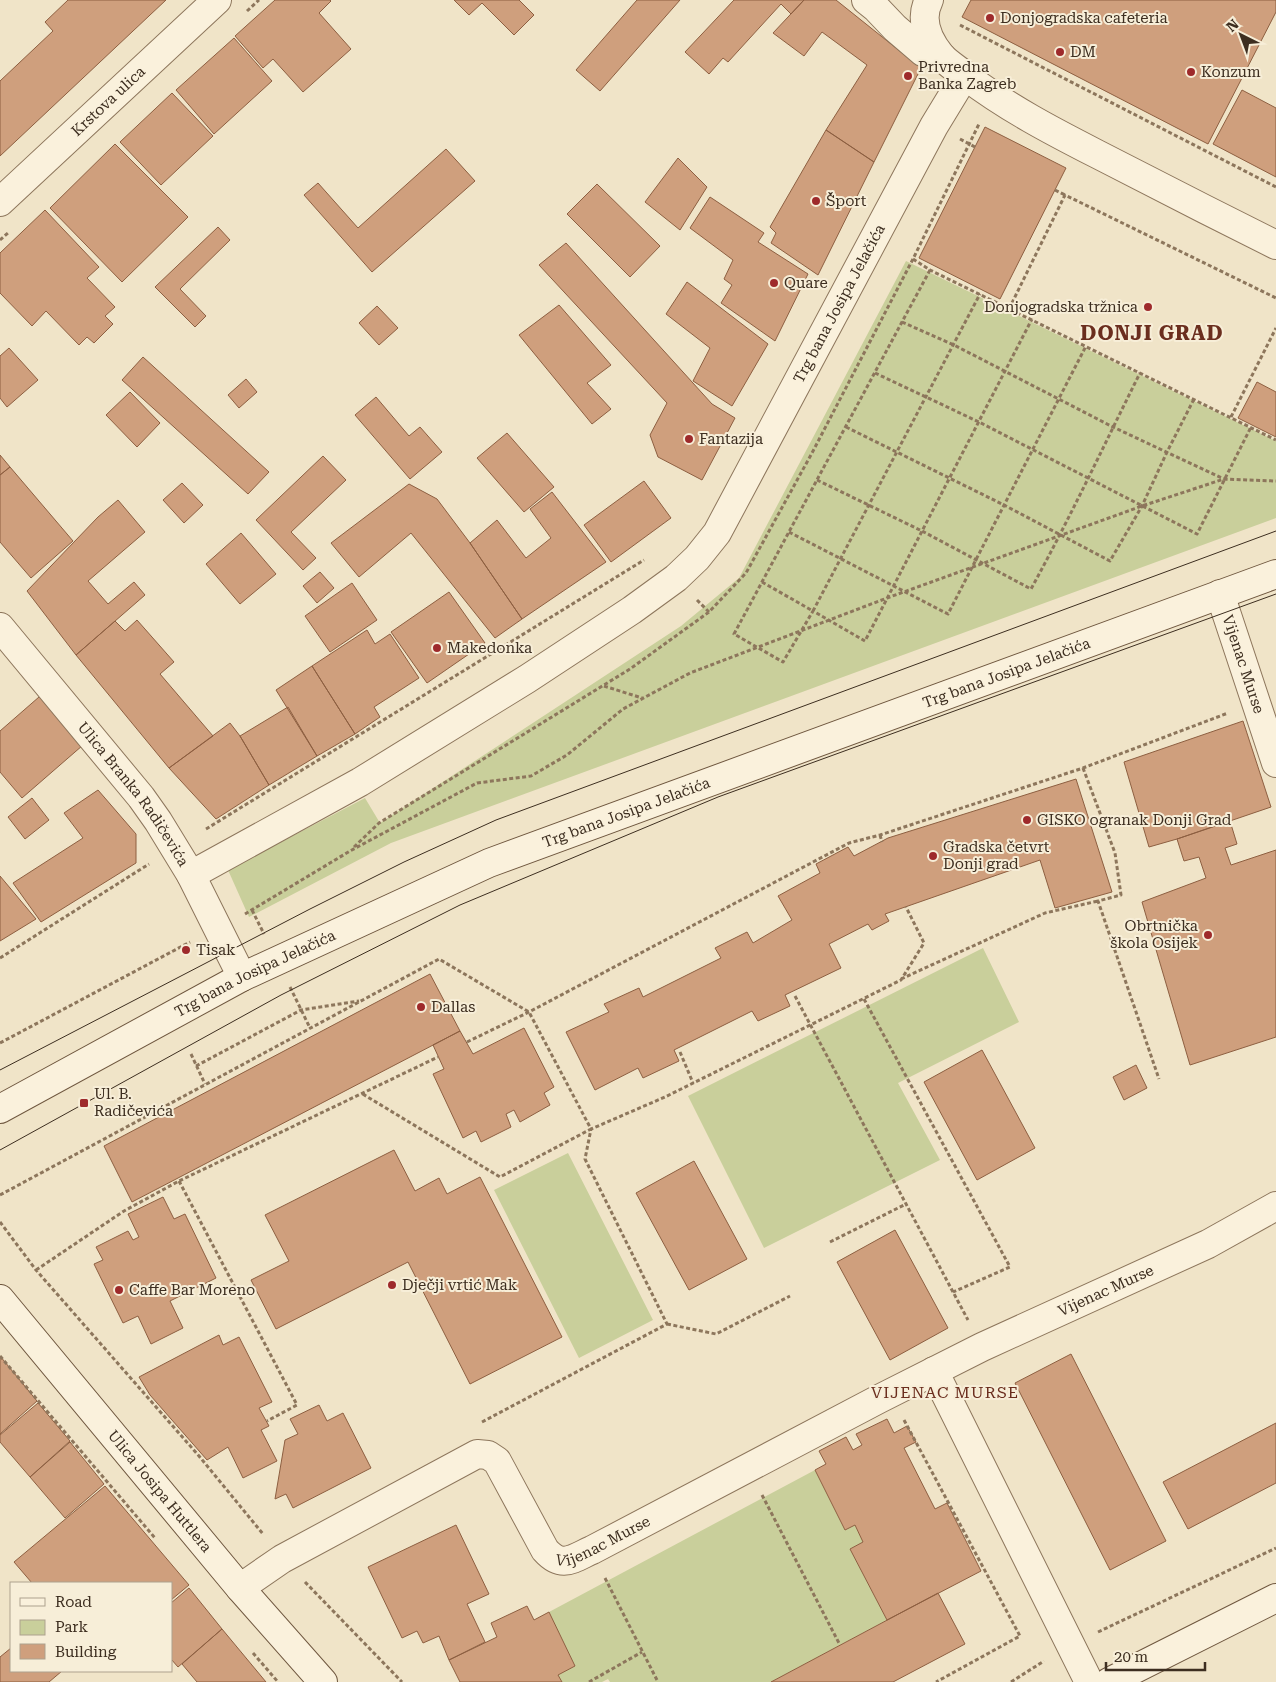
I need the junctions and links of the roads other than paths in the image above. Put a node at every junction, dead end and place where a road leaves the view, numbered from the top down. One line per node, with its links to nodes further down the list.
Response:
1 (217, 0): 6 (street, Krstova ulica)
2 (928, 3): 3 (street); 4 (street)
3 (871, 4): 4 (street)
4 (942, 58): 5 (street)
5 (965, 75): 7 (street); 12 (street, Trg bana Josipa Jelačića)
6 (0, 202)
7 (1276, 245)
8 (1276, 574): 9 (street, Trg bana Josipa Jelačića)
9 (1220, 594): 11 (street, Vijenac Murse); 13 (street, Trg bana Josipa Jelačića)
10 (0, 628): 12 (street, Ulica Branka Radičevića)
11 (1276, 763)
12 (191, 875): 13 (street, Ulica Branka Radičevića)
13 (242, 977): 14 (street, Trg bana Josipa Jelačića)
14 (0, 1109)
15 (1276, 1206): 17 (street, Vijenac Murse)
16 (0, 1299): 18 (street, Ulica Josipa Huttlera)
17 (934, 1371): 18 (street, Vijenac Murse); 21 (street)
18 (240, 1588): 20 (street, Ulica Josipa Huttlera)
19 (1276, 1598): 22 (street)
20 (323, 1682)
21 (1089, 1682)
22 (1109, 1682)

